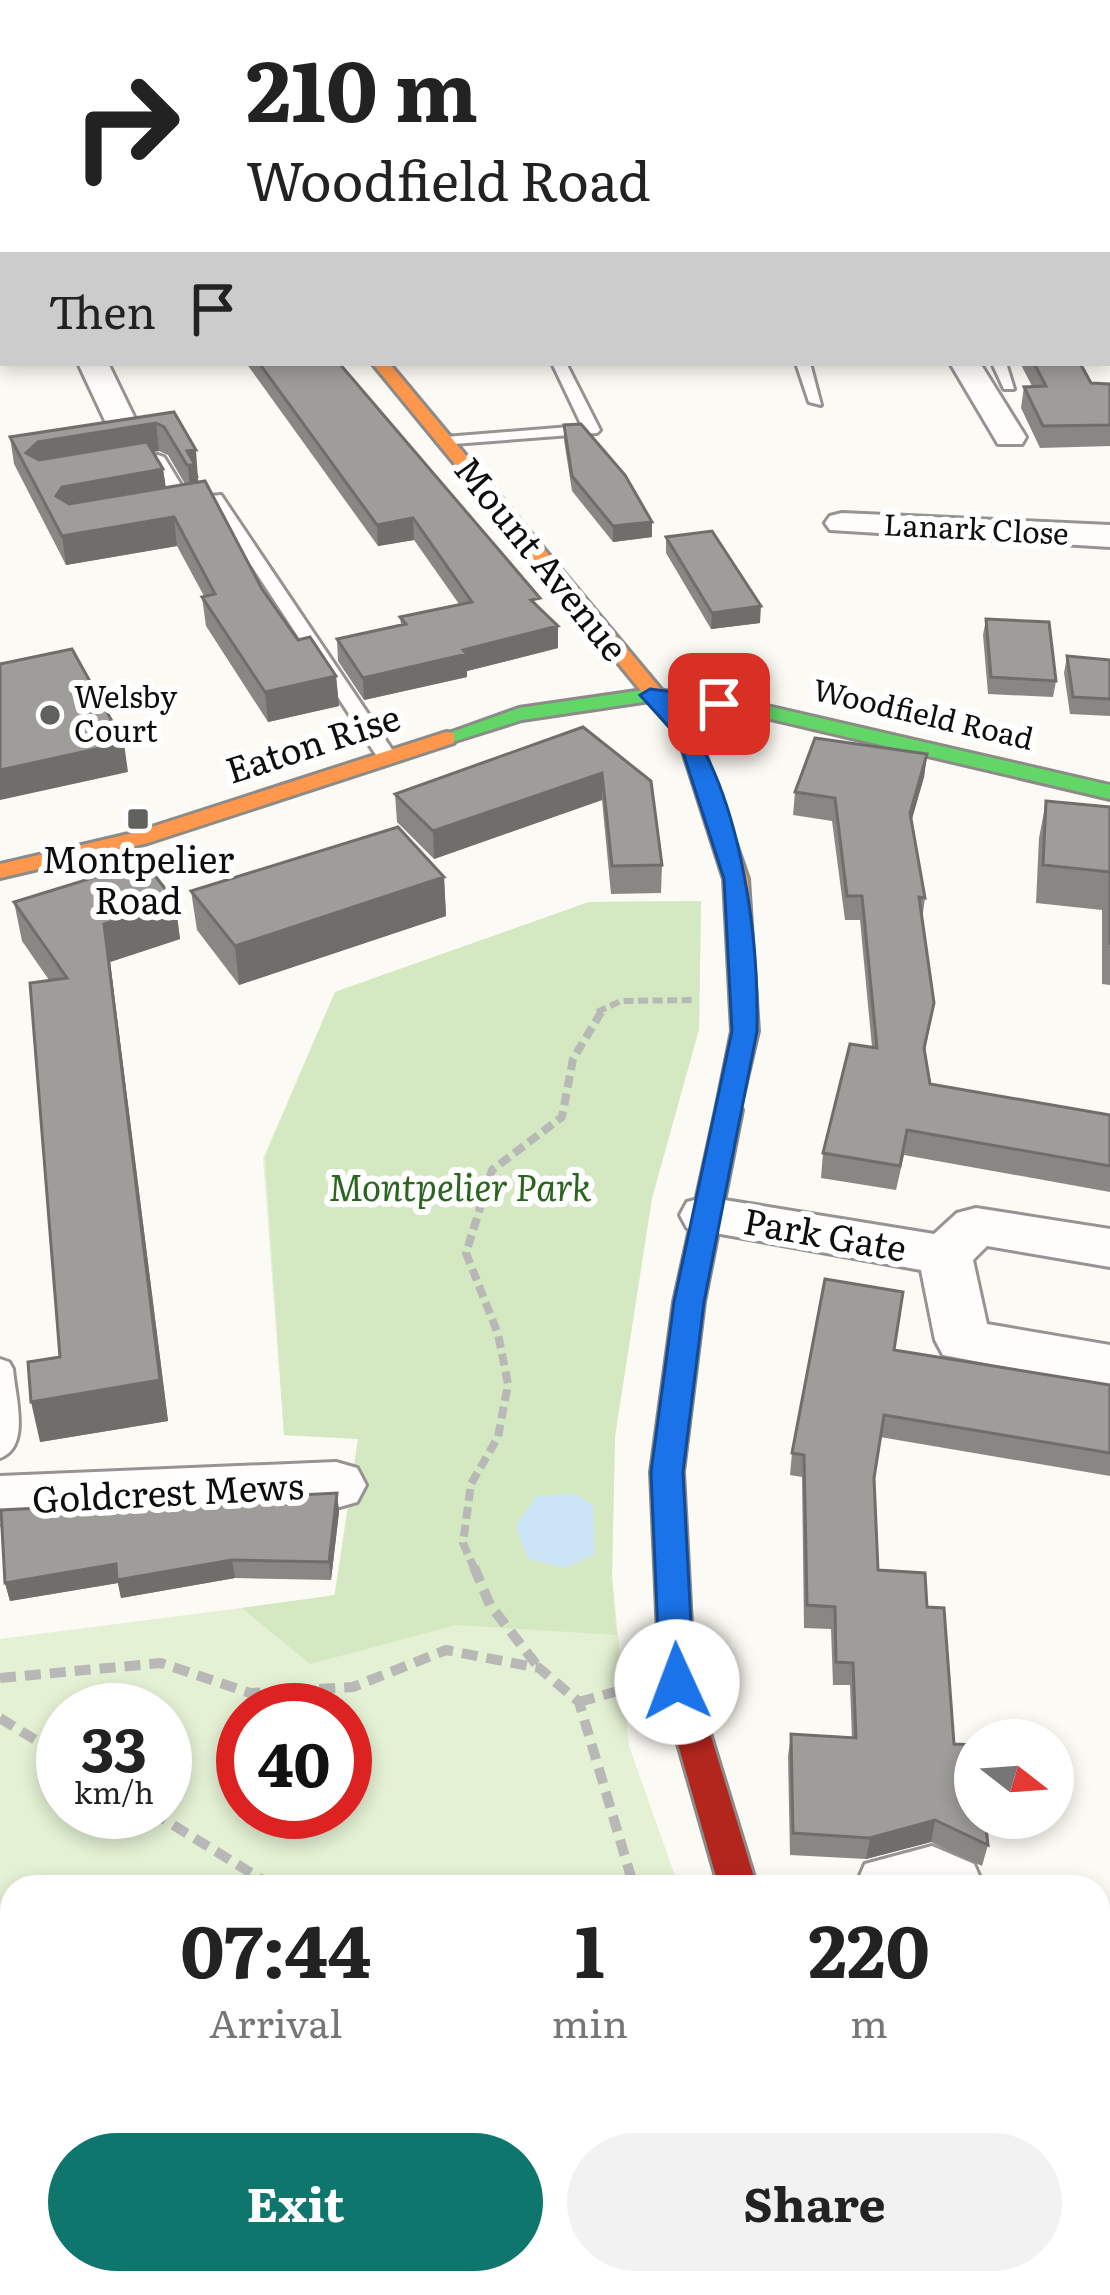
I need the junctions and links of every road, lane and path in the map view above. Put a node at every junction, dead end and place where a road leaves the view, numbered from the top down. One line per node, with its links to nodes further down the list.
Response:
1 (94, 366): 9 (street)
2 (382, 366): 11 (street, Mount Avenue)
3 (560, 366): 11 (lane)
4 (804, 366): 8 (lane)
5 (967, 366): 10 (street)
6 (999, 366): 7 (lane)
7 (1009, 386)
8 (816, 402)
9 (126, 433)
10 (1010, 437)
11 (445, 442): 17 (street, Mount Avenue)
12 (112, 468): 13 (lane)
13 (184, 504): 14 (lane); 18 (lane)
14 (161, 508)
15 (842, 524): 16 (street, Lanark Close)
16 (1110, 536)
17 (650, 695): 18 (street, Eaton Rise); 19 (street, Woodfield Road); 21 (street, Mount Avenue)
18 (386, 757): 20 (street, Eaton Rise)
19 (1110, 792)
20 (0, 871)
21 (745, 998): 22 (street, Mount Avenue); 30 (path)
22 (706, 1215): 24 (street, Park Gate); 39 (street, Mount Avenue)
23 (1110, 1248): 24 (street, Park Gate)
24 (944, 1256): 25 (street, Park Gate)
25 (1110, 1366)
26 (0, 1369): 27 (lane)
27 (0, 1447)
28 (336, 1485): 29 (street, Goldcrest Mews)
29 (0, 1500)
30 (539, 1669): 31 (path); 33 (path)
31 (0, 1678)
32 (611, 1692): 33 (path)
33 (579, 1702): 38 (path)
34 (0, 1718): 35 (path)
35 (36, 1740)
36 (192, 1837): 37 (path)
37 (254, 1875)
38 (630, 1875)
39 (734, 1875)

